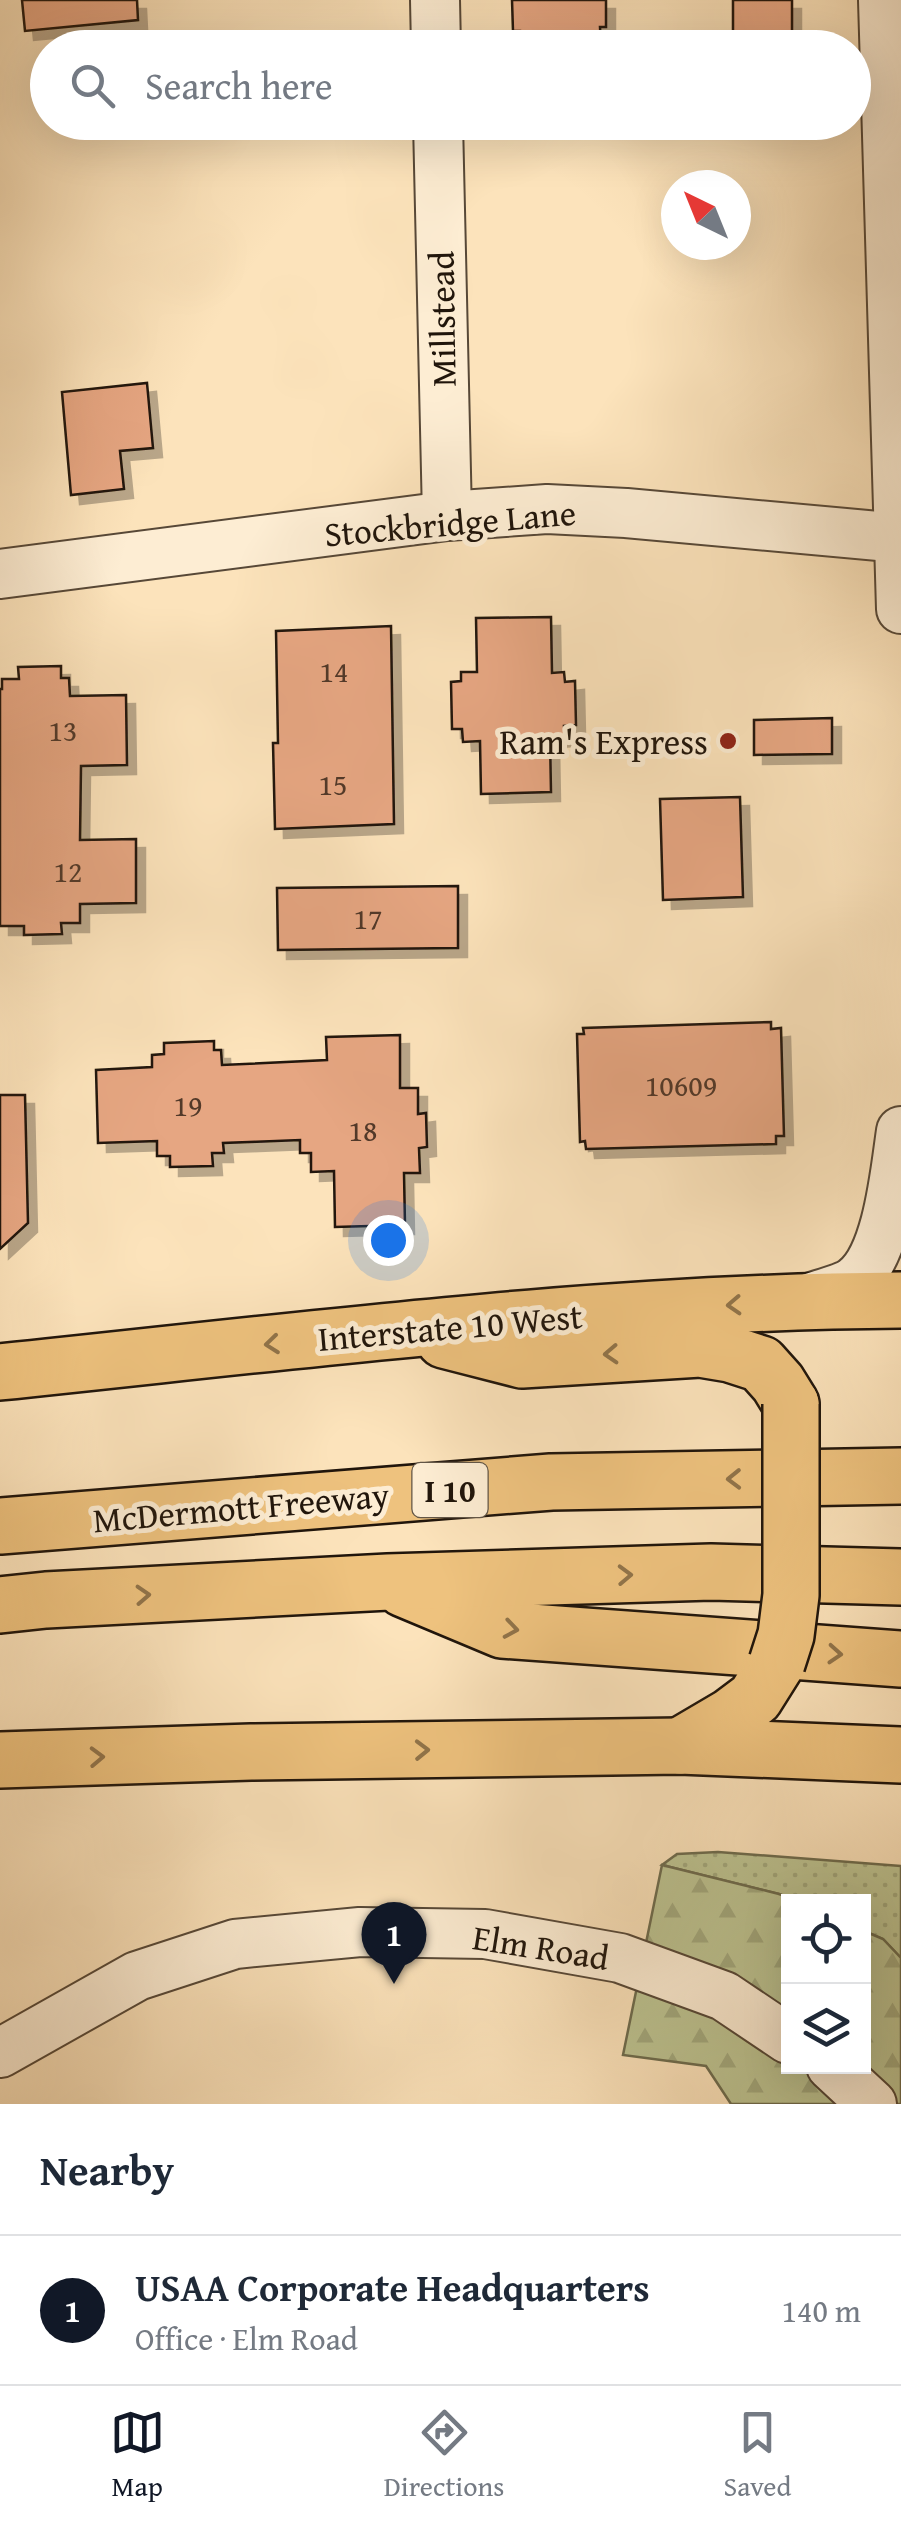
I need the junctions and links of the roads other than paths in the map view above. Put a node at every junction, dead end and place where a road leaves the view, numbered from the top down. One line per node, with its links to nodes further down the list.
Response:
1 (435, 0): 3 (street)
2 (883, 0): 6 (street)
3 (436, 30)
4 (438, 140): 5 (street, Millstead)
5 (447, 516): 6 (street, Stockbridge Lane); 7 (street, Stockbridge Lane)
6 (900, 538): 8 (street)
7 (0, 574)
8 (901, 609)
9 (901, 1131): 11 (street)
10 (901, 1300): 11 (main road, Interstate 10 West)
11 (799, 1301): 12 (main road, Interstate 10 West, one-way to 12)
12 (404, 1330): 13 (main road, Interstate 10 West, one-way to 13); 20 (main road, one-way to 12, bridge)
13 (0, 1372)
14 (901, 1476): 15 (main road, McDermott Freeway / I 10, one-way to 15)
15 (0, 1526)
16 (901, 1577): 17 (main road, one-way to 16)
17 (388, 1582): 18 (main road, one-way to 17); 19 (main road, one-way to 19)
18 (0, 1605)
19 (901, 1659)
20 (680, 1746): 21 (main road); 22 (main road, one-way to 20)
21 (901, 1755)
22 (0, 1760)
23 (781, 2034): 24 (street, Elm Road)
24 (0, 2052)
25 (840, 2074): 26 (street)
26 (872, 2104)

